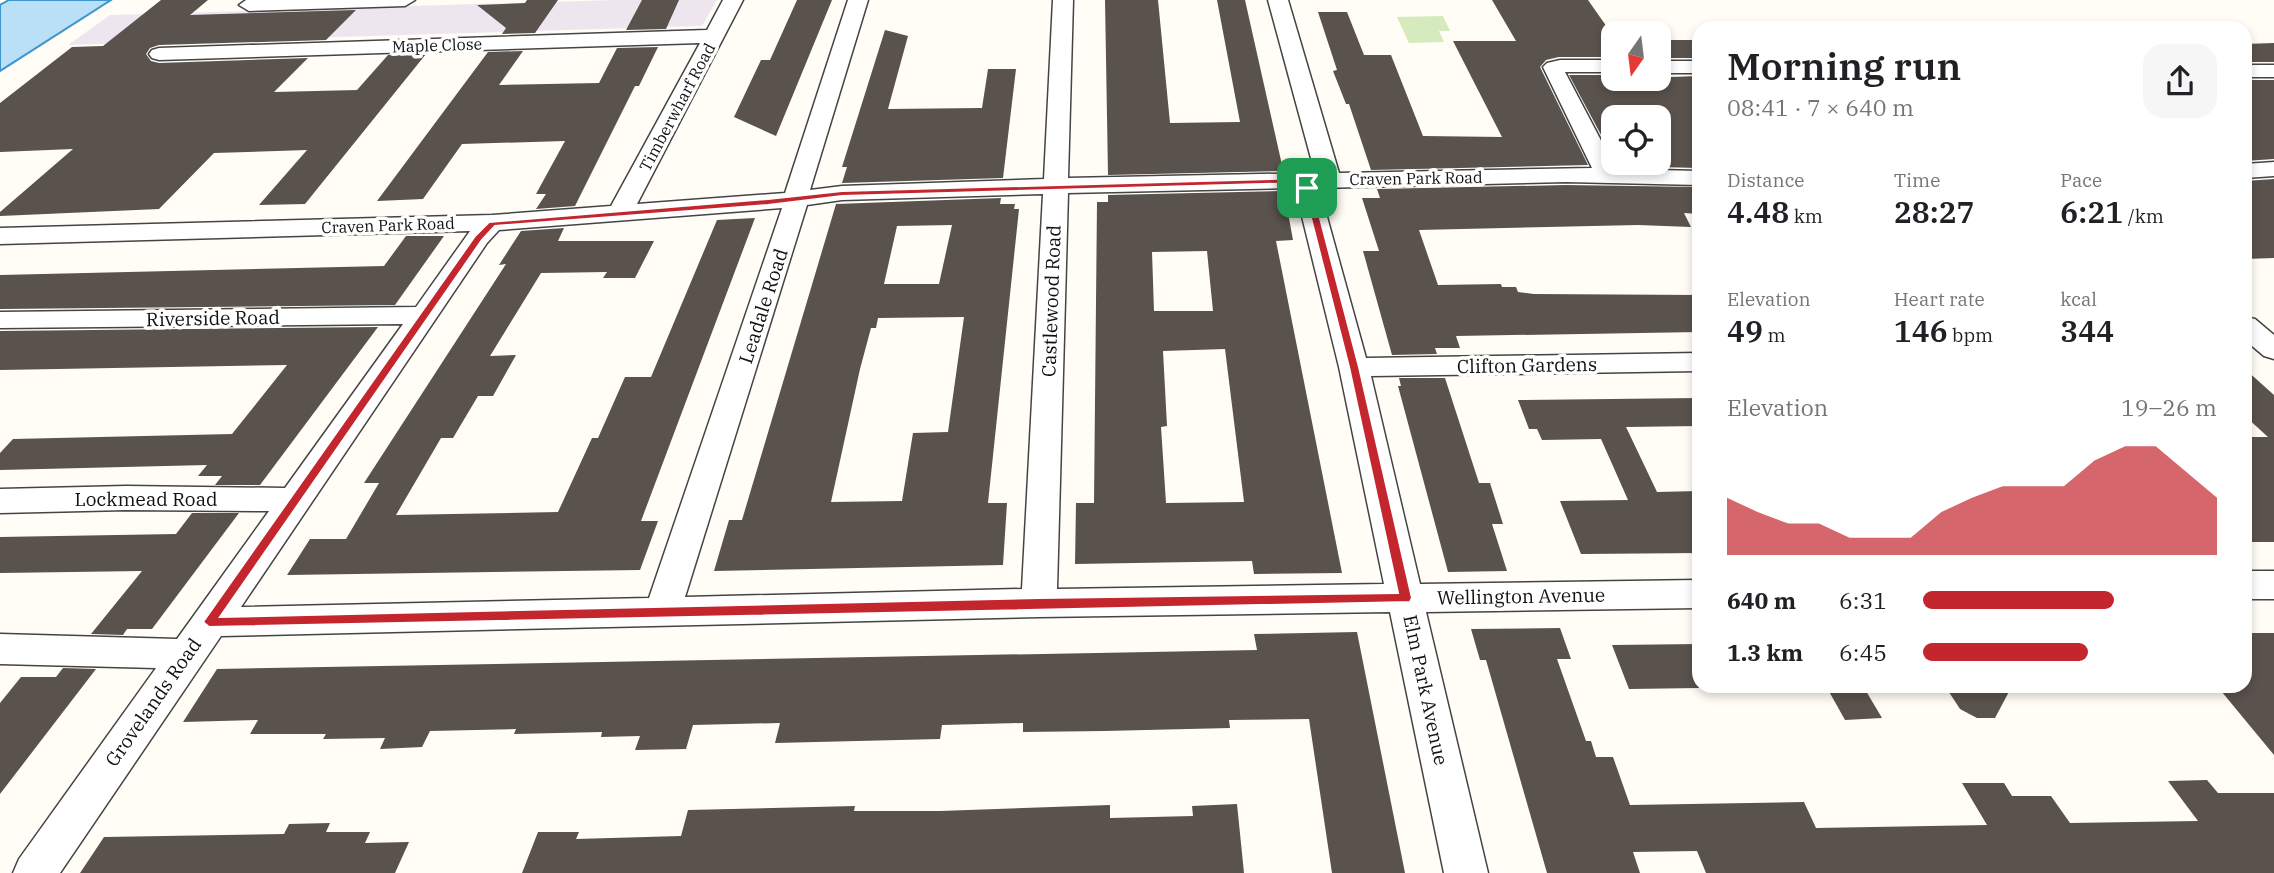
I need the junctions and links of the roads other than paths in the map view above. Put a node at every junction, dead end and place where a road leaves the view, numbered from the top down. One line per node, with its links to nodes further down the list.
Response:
1 (405, 0): 6 (street)
2 (733, 0): 7 (street, Timberwharf Road)
3 (858, 0): 20 (street, Leadale Road)
4 (1063, 0): 19 (street, Castlewood Road)
5 (1278, 0): 18 (street, Elm Park Avenue)
6 (249, 5)
7 (715, 36): 8 (street, Maple Close); 21 (street, Timberwharf Road)
8 (159, 54)
9 (1601, 66): 16 (street)
10 (1671, 67): 11 (street)
11 (1692, 67)
12 (2252, 71): 13 (street)
13 (2274, 71)
14 (2274, 169): 15 (street)
15 (2252, 171)
16 (1608, 176): 17 (street, Craven Park Road); 18 (street, Craven Park Road)
17 (1692, 178)
18 (1317, 180): 19 (street, Craven Park Road); 30 (street, Elm Park Avenue)
19 (1056, 186): 20 (street, Craven Park Road); 37 (street, Castlewood Road)
20 (797, 197): 21 (street, Craven Park Road); 38 (street, Leadale Road)
21 (620, 213): 22 (street, Craven Park Road)
22 (492, 223): 23 (street, Craven Park Road); 24 (street, Grovelands Road)
23 (0, 236)
24 (426, 315): 25 (street, Riverside Road); 31 (street, Grovelands Road)
25 (0, 320)
26 (2252, 332): 27 (street)
27 (2274, 352): 28 (street)
28 (2252, 354)
29 (1692, 362): 30 (street, Clifton Gardens)
30 (1354, 367): 36 (street, Elm Park Avenue)
31 (293, 500): 32 (street, Lockmead Road); 39 (street, Grovelands Road)
32 (0, 501)
33 (2252, 585): 34 (street)
34 (2274, 585)
35 (1692, 594): 36 (street, Wellington Avenue)
36 (1405, 598): 37 (street, Wellington Avenue); 43 (street, Elm Park Avenue)
37 (1039, 603): 38 (street, Wellington Avenue)
38 (662, 612): 39 (street, Wellington Avenue)
39 (209, 622): 41 (street, Grovelands Road)
40 (0, 649): 41 (street)
41 (186, 654): 42 (street, Grovelands Road)
42 (35, 873)
43 (1466, 873)

